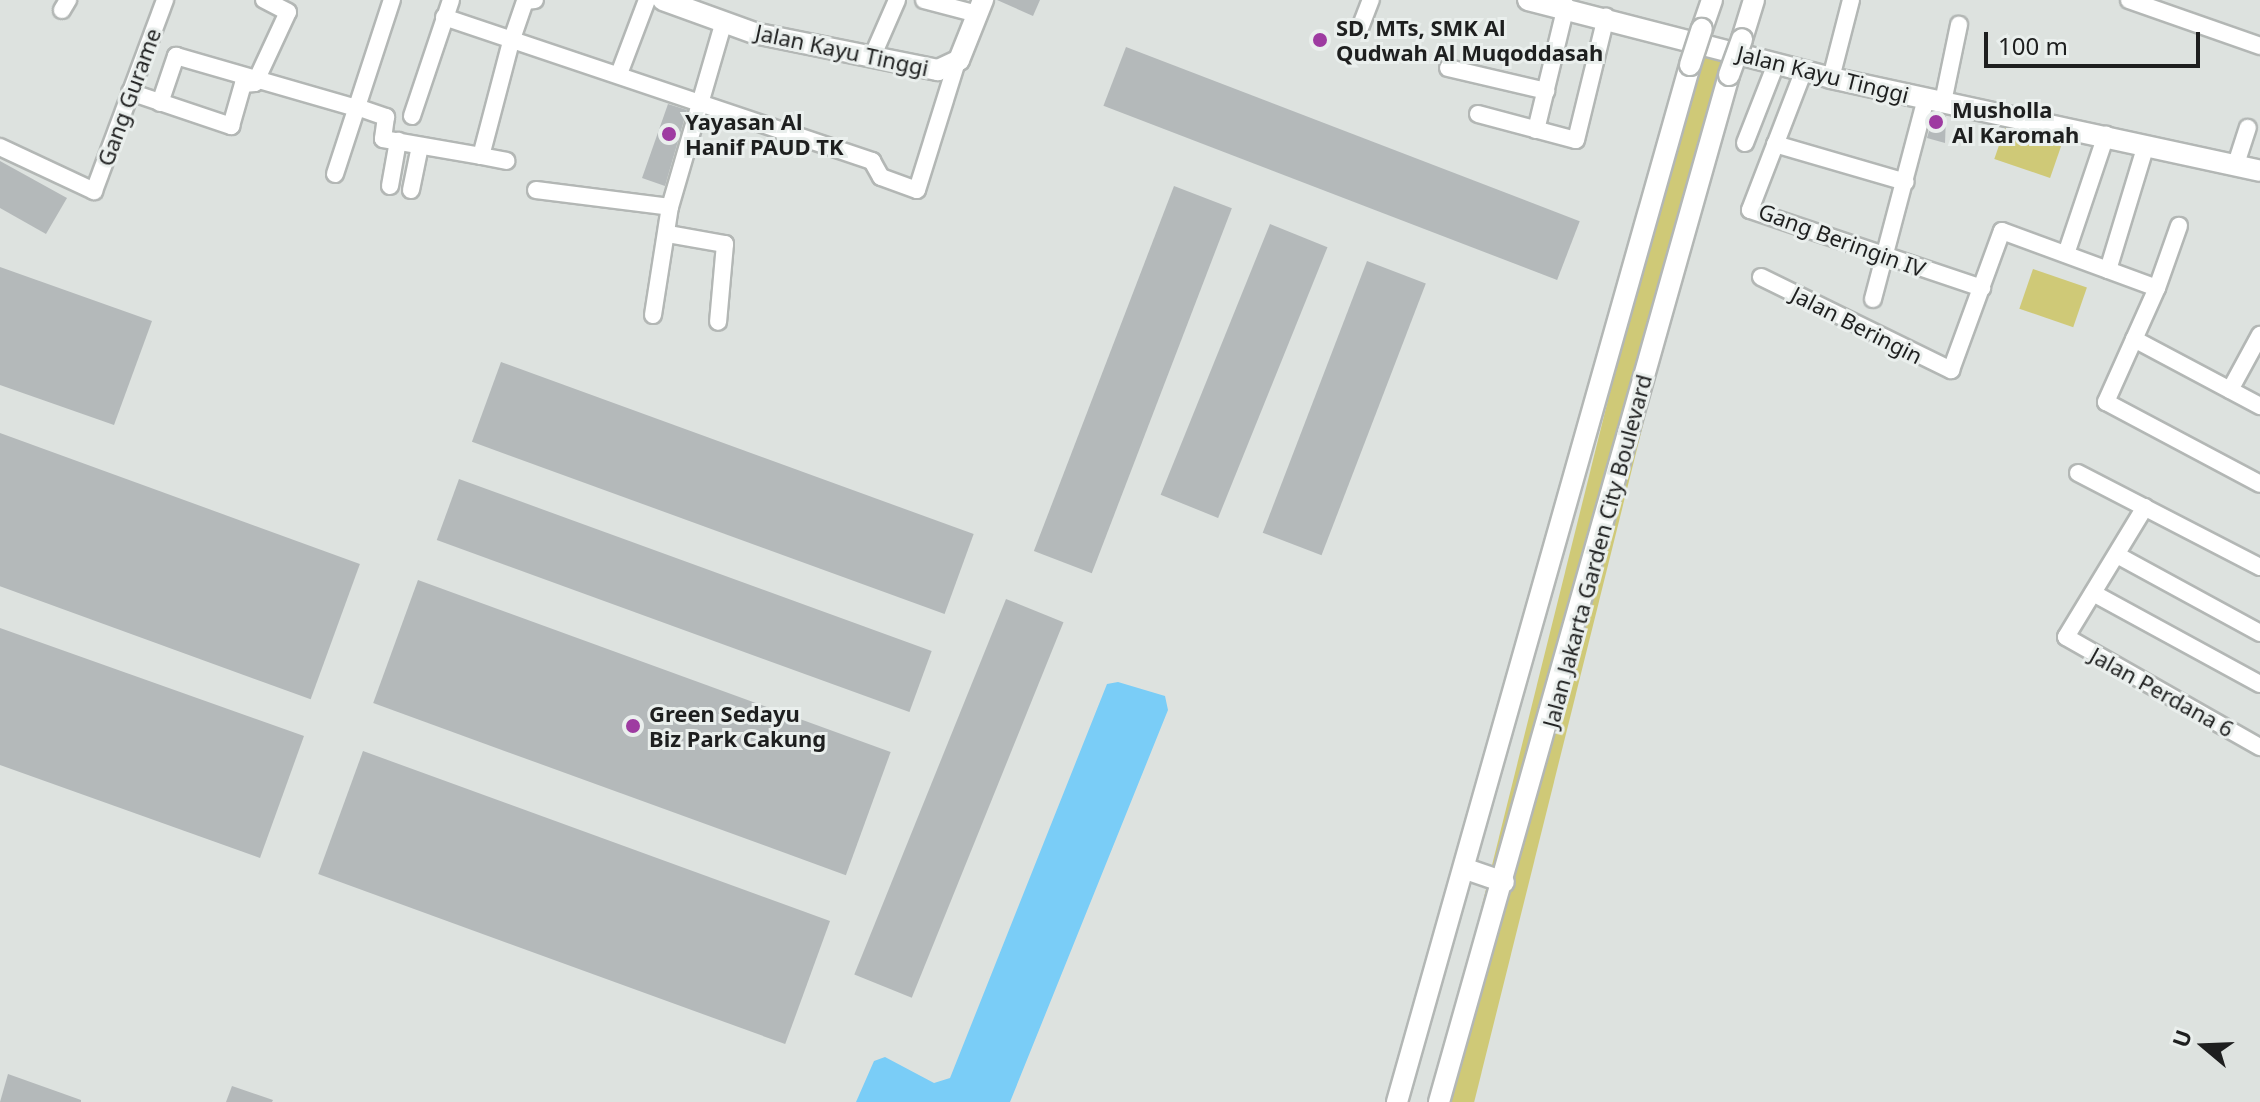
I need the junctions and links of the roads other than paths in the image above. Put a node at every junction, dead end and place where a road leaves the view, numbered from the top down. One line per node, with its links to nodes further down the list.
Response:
1 (165, 0): 34 (street, Gang Gurame)
2 (264, 0): 32 (street)
3 (535, 0): 23 (street)
4 (647, 0): 30 (street)
5 (663, 0): 18 (street, Jalan Kayu Tinggi)
6 (897, 0): 25 (street)
7 (924, 0): 17 (street)
8 (1371, 0): 22 (street)
9 (1528, 0): 16 (street, Jalan Kayu Tinggi)
10 (1712, 0): 84 (street, Jalan Jakarta Garden City Boulevard, bridge)
11 (1754, 0): 85 (street, Jalan Jakarta Garden City Boulevard, bridge)
12 (1851, 0): 31 (street)
13 (2129, 0): 24 (street)
14 (389, 1): 38 (street)
15 (444, 6): 23 (street); 40 (street)
16 (1566, 6): 19 (street, Jalan Kayu Tinggi); 33 (street)
17 (980, 7): 27 (street, Jalan Kayu Tinggi)
18 (706, 9): 20 (street, Jalan Kayu Tinggi)
19 (1606, 17): 26 (street, Jalan Kayu Tinggi); 42 (street)
20 (723, 24): 25 (street, Jalan Kayu Tinggi); 37 (street)
21 (1959, 25): 35 (street)
22 (1360, 28)
23 (513, 37): 30 (street); 50 (street)
24 (2260, 46)
25 (873, 55): 27 (street, Jalan Kayu Tinggi)
26 (1776, 64): 29 (street, Jalan Kayu Tinggi); 45 (street)
27 (956, 65): 37 (street)
28 (1448, 68): 33 (street)
29 (1804, 70): 31 (street, Jalan Kayu Tinggi); 46 (street, Gang Beringin IV)
30 (619, 74): 37 (street)
31 (1831, 78): 35 (street, Jalan Kayu Tinggi)
32 (256, 79): 36 (street); 36 (street); 38 (street)
33 (1546, 91): 42 (street)
34 (130, 92): 36 (street); 49 (street, Gang Gurame)
35 (1934, 100): 43 (street, Jalan Kayu Tinggi); 55 (street)
36 (160, 103)
37 (700, 104): 59 (street)
38 (354, 106): 44 (street); 54 (street)
39 (1478, 114): 42 (street)
40 (412, 116)
41 (2248, 128): 52 (street)
42 (1536, 130)
43 (2106, 135): 47 (street, Jalan Kayu Tinggi); 62 (street)
44 (398, 141): 48 (street); 56 (street)
45 (1745, 143)
46 (1775, 144): 55 (street); 63 (street, Gang Beringin IV)
47 (2146, 145): 52 (street, Jalan Kayu Tinggi); 64 (street)
48 (420, 146): 50 (street); 57 (street)
49 (0, 147)
50 (481, 156): 51 (street)
51 (507, 161)
52 (2236, 164): 53 (street, Jalan Kayu Tinggi)
53 (2260, 171)
54 (335, 174)
55 (1906, 182): 63 (street)
56 (390, 186)
57 (411, 190)
58 (536, 190): 59 (street)
59 (670, 207): 61 (street)
60 (2179, 226): 67 (street)
61 (668, 234): 69 (street); 70 (street)
62 (2066, 254): 64 (street); 66 (street)
63 (1887, 258): 66 (street, Gang Beringin IV); 68 (street)
64 (2108, 270): 67 (street)
65 (1761, 277): 66 (street, Jalan Beringin)
66 (1982, 288)
67 (2157, 288): 72 (street)
68 (1873, 299)
69 (653, 315)
70 (718, 322)
71 (2260, 335): 73 (street)
72 (2134, 339): 73 (street); 76 (street)
73 (2230, 390): 74 (street)
74 (2260, 406)
75 (2078, 473): 77 (street)
76 (2260, 484)
77 (2145, 507): 78 (street); 79 (street)
78 (2117, 555): 80 (street); 81 (street)
79 (2260, 567)
80 (2093, 593): 82 (street); 83 (street, Jalan Perdana 6)
81 (2260, 633)
82 (2260, 684)
83 (2260, 747)
84 (1466, 869): 85 (street); 86 (street, Jalan Jakarta Garden City Boulevard)
85 (1504, 882): 87 (street, Jalan Jakarta Garden City Boulevard)
86 (1397, 1102)
87 (1439, 1102)

